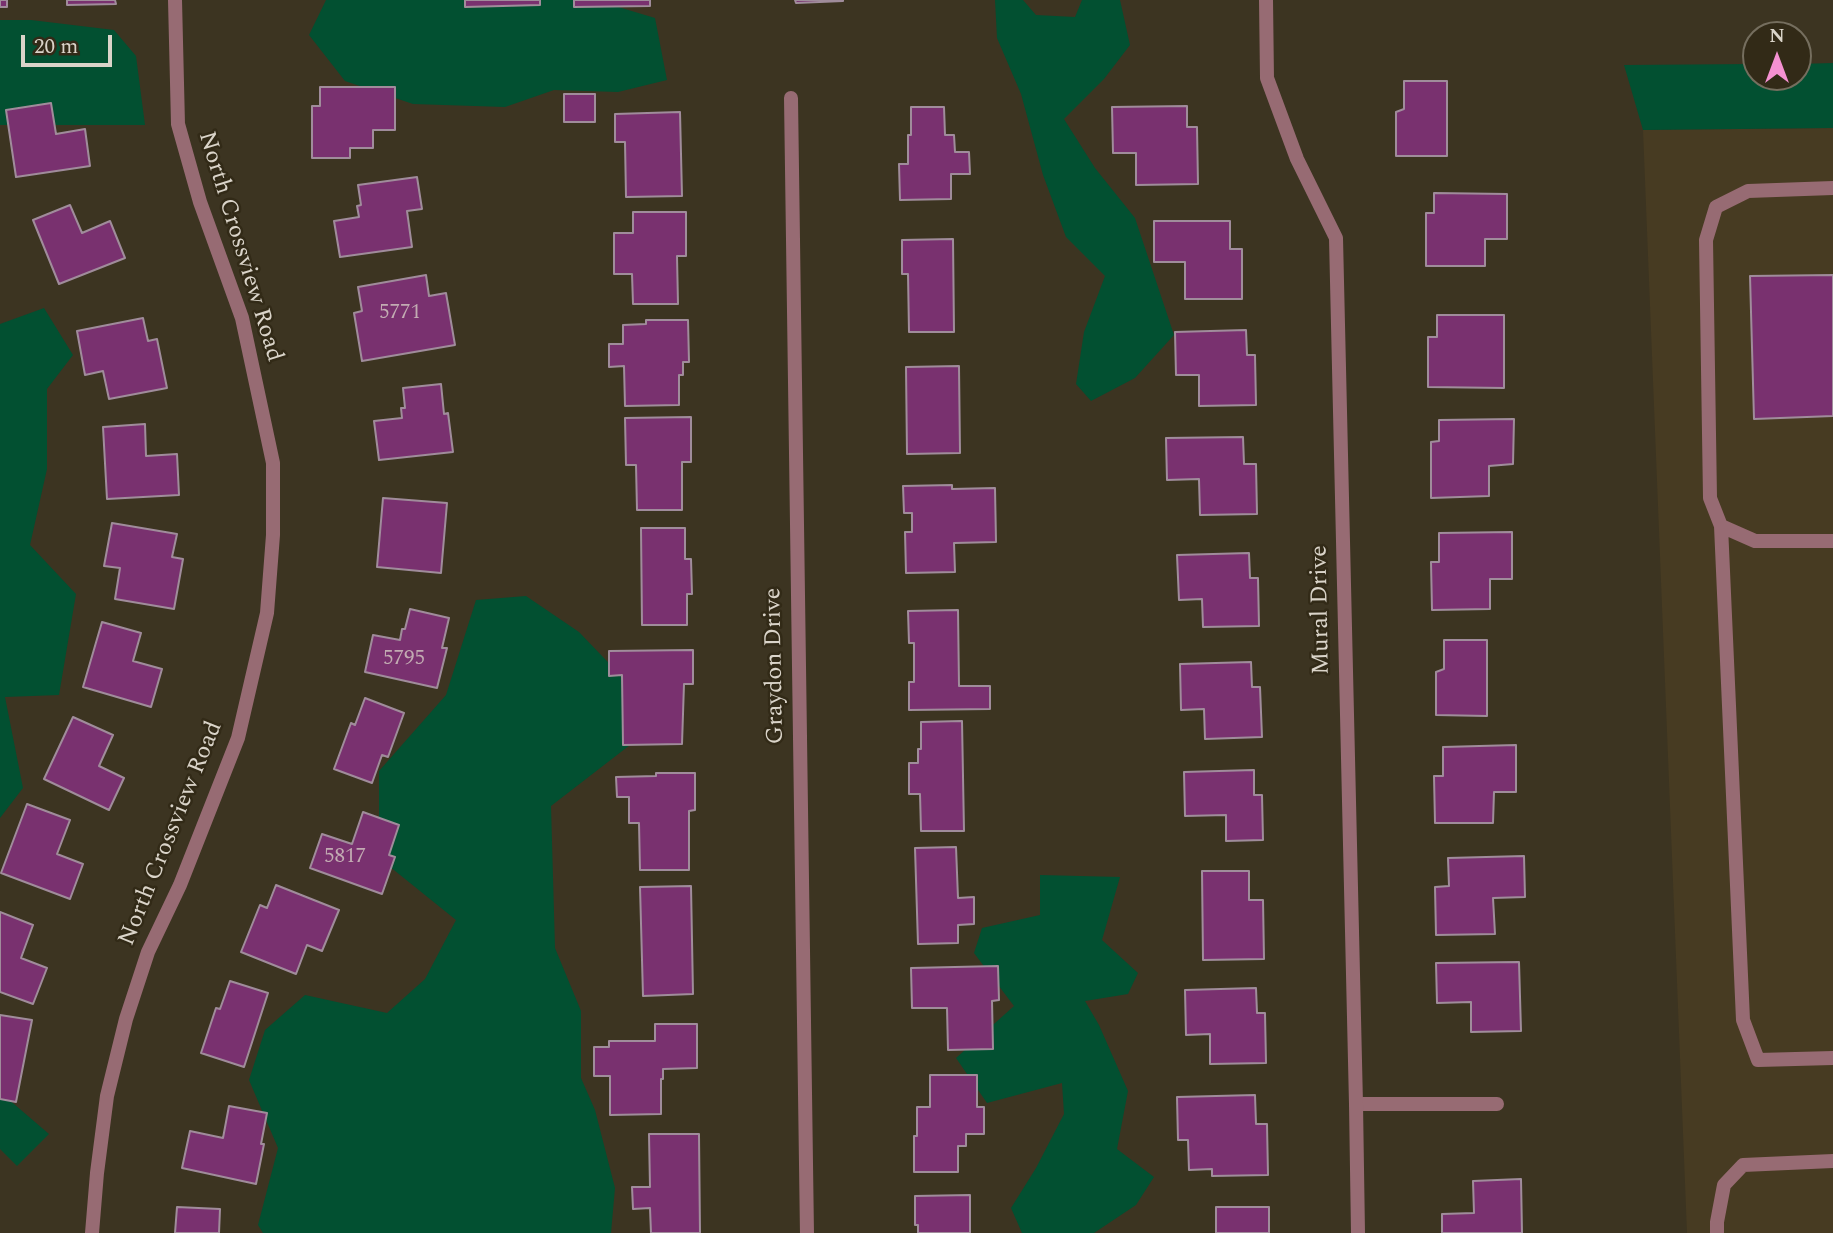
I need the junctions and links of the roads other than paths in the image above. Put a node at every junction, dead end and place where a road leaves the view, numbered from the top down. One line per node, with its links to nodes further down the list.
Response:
1 (175, 0): 11 (street, North Crossview Road)
2 (1266, 0): 8 (street, Mural Drive)
3 (792, 98): 12 (street, Graydon Drive)
4 (1833, 188): 5 (street)
5 (1721, 526): 6 (street); 7 (street)
6 (1833, 541)
7 (1833, 1058)
8 (1356, 1104): 9 (street); 13 (street, Mural Drive)
9 (1497, 1104)
10 (1833, 1161): 14 (street)
11 (92, 1233)
12 (807, 1233)
13 (1358, 1233)
14 (1717, 1233)

